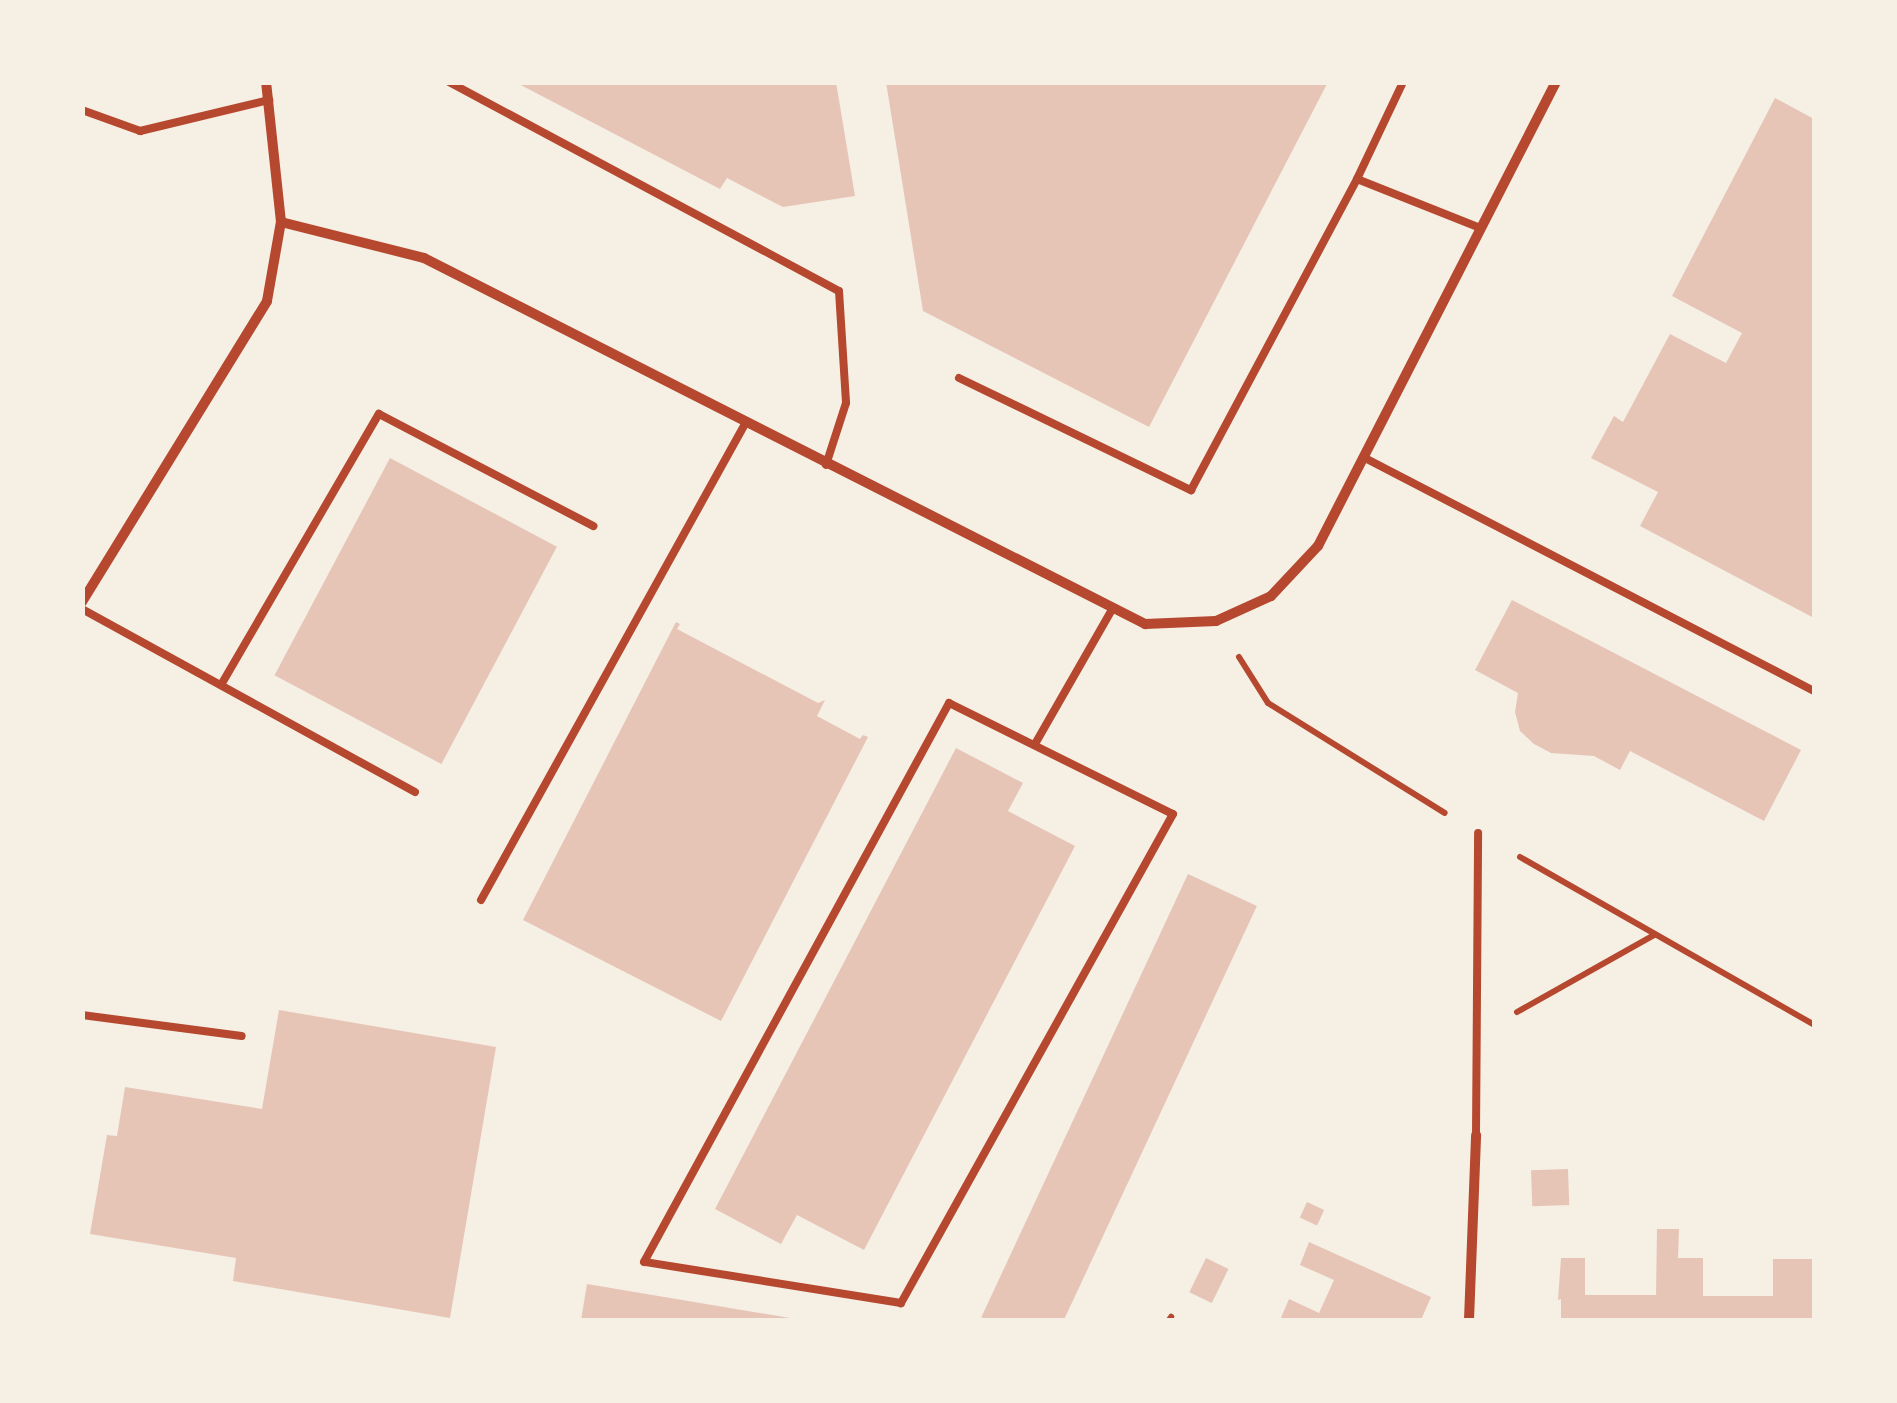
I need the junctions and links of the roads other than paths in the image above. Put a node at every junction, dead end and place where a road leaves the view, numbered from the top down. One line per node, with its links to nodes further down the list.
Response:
1 (266, 82): 5 (street)
2 (449, 82): 13 (lane)
3 (1403, 82): 7 (lane)
4 (1556, 82): 9 (street)
5 (269, 100): 6 (lane); 8 (street)
6 (82, 110)
7 (1358, 179): 9 (lane); 10 (lane)
8 (281, 222): 11 (street); 15 (street)
9 (1480, 228): 12 (street)
10 (959, 378)
11 (745, 424): 13 (street); 22 (lane)
12 (1364, 457): 16 (street); 18 (lane)
13 (826, 464): 16 (street)
14 (593, 526): 17 (lane)
15 (82, 606): 17 (lane)
16 (1112, 608): 19 (lane)
17 (221, 685): 20 (lane)
18 (1814, 692)
19 (1035, 744): 19 (lane)
20 (415, 792)
21 (1478, 833): 25 (lane)
22 (481, 900)
23 (82, 1015): 24 (lane)
24 (242, 1036)
25 (1476, 1135): 26 (street)
26 (1469, 1320)

